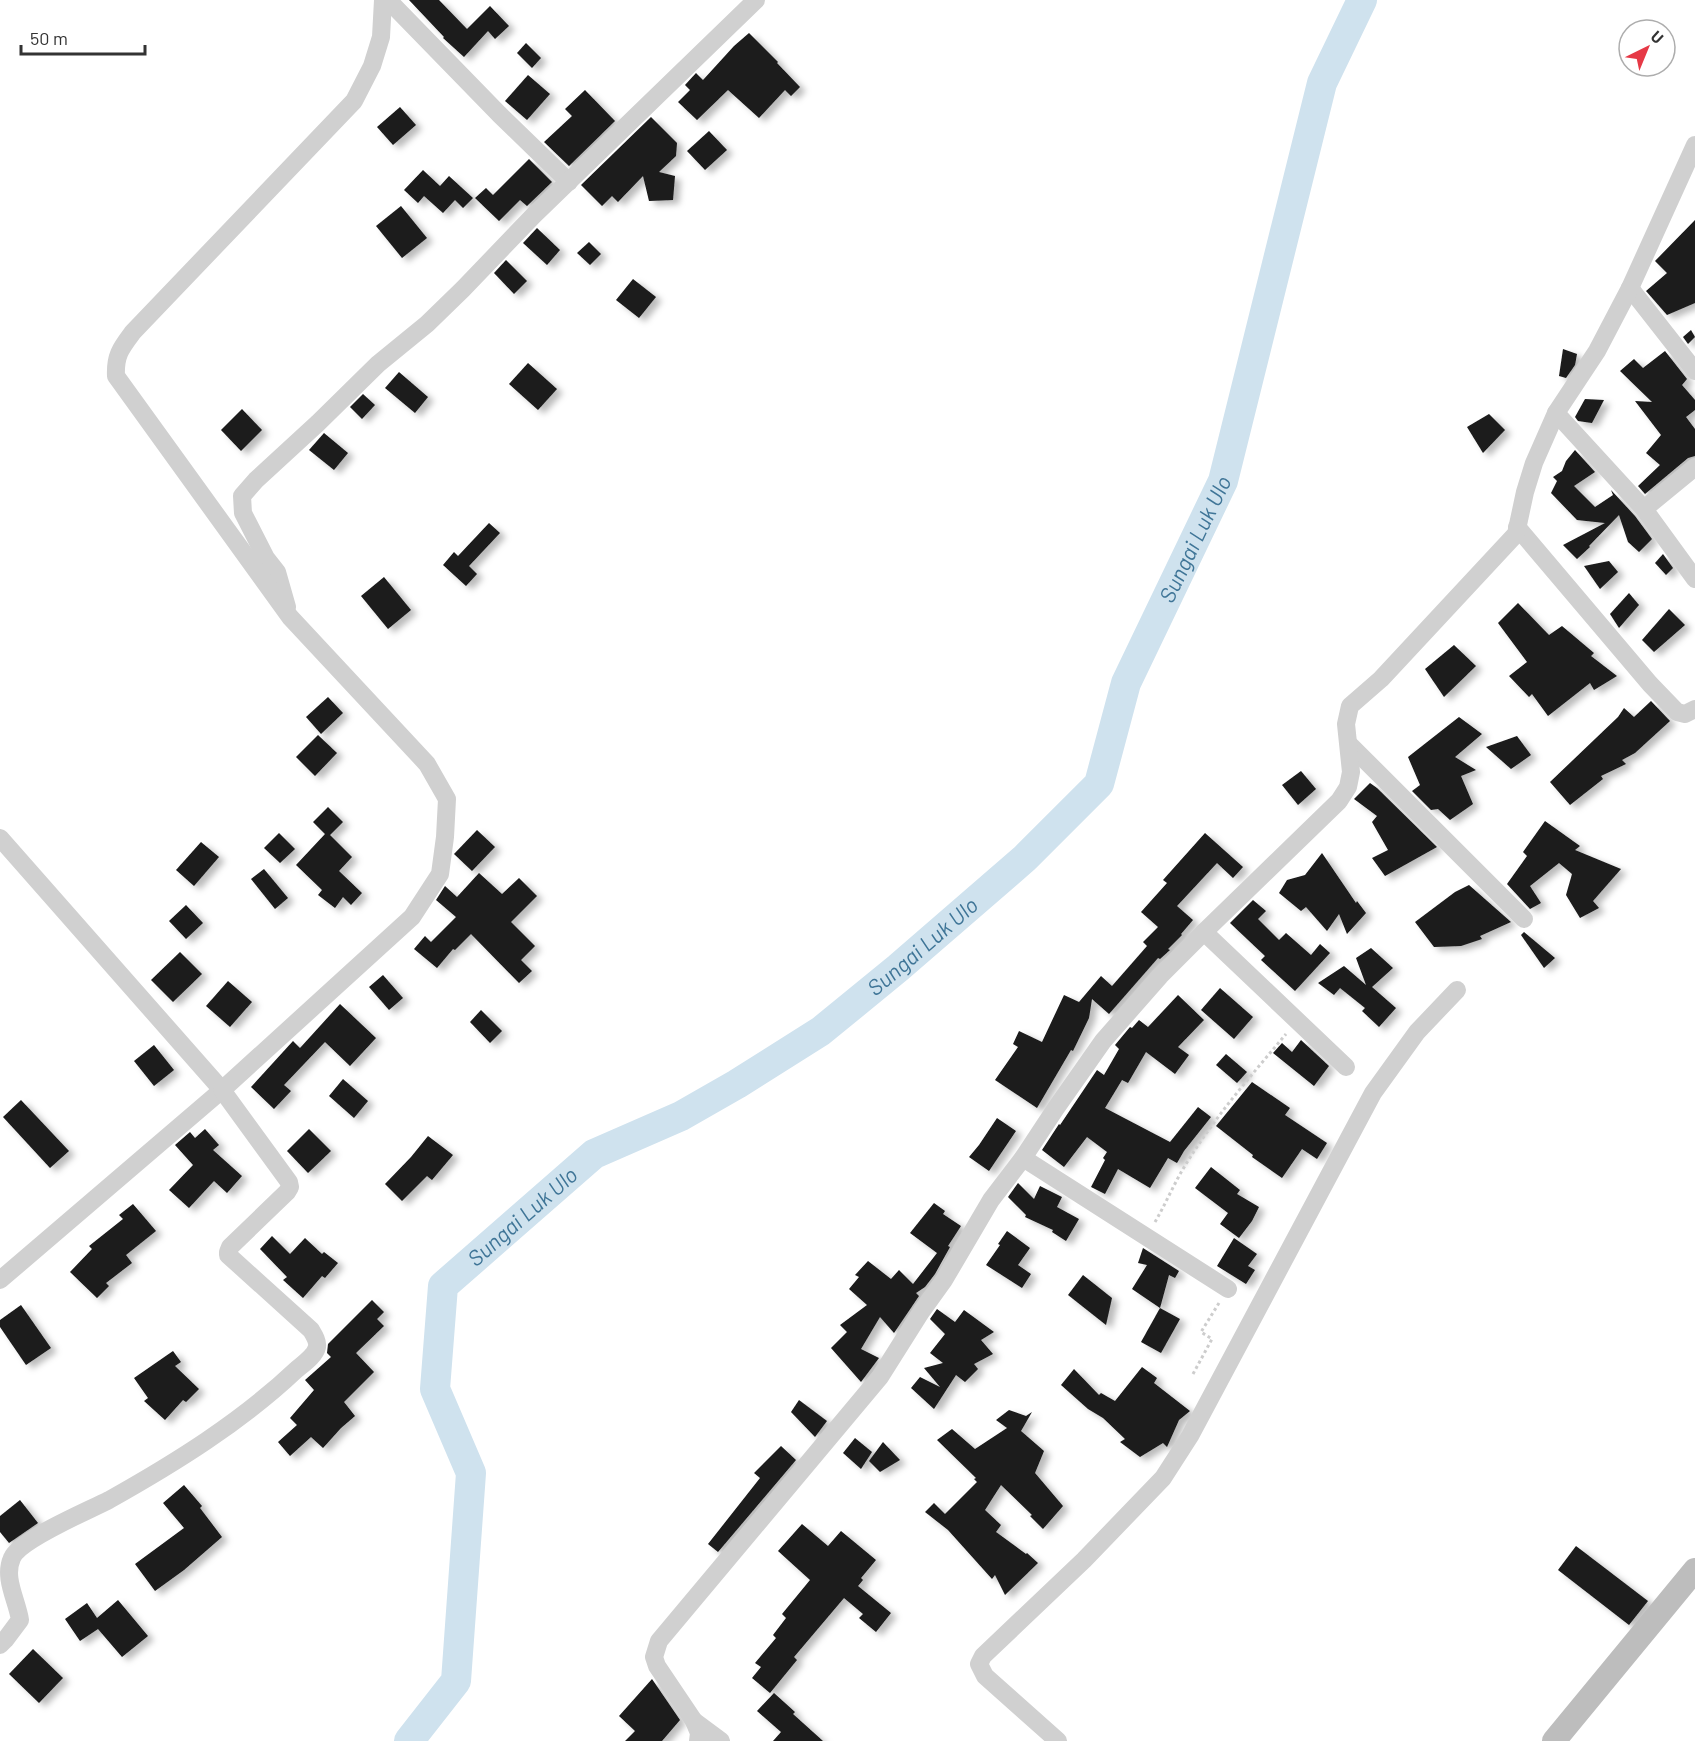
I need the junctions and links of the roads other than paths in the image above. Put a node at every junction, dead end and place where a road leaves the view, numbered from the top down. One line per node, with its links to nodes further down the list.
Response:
1 (382, 0): 13 (street)
2 (388, 0): 5 (street)
3 (756, 0): 5 (street)
4 (1695, 145): 6 (street)
5 (569, 182): 13 (street)
6 (1630, 288): 7 (street); 8 (street)
7 (1695, 370)
8 (1556, 413): 10 (street); 11 (street)
9 (1695, 466): 10 (street)
10 (1644, 509): 12 (street)
11 (1517, 527): 14 (street); 15 (street)
12 (1695, 579)
13 (290, 617): 21 (street)
14 (1695, 709)
15 (1349, 744): 17 (street); 18 (street)
16 (0, 838): 21 (street)
17 (1524, 919)
18 (1204, 932): 20 (street); 22 (street)
19 (1457, 990): 30 (street)
20 (1346, 1067)
21 (222, 1090): 23 (street); 26 (street)
22 (1023, 1158): 24 (street); 27 (street)
23 (0, 1280)
24 (1228, 1288)
25 (1695, 1570): 31 (main road)
26 (0, 1645)
27 (694, 1721): 28 (street); 29 (street)
28 (698, 1741)
29 (721, 1741)
30 (1058, 1741)
31 (1554, 1741)

